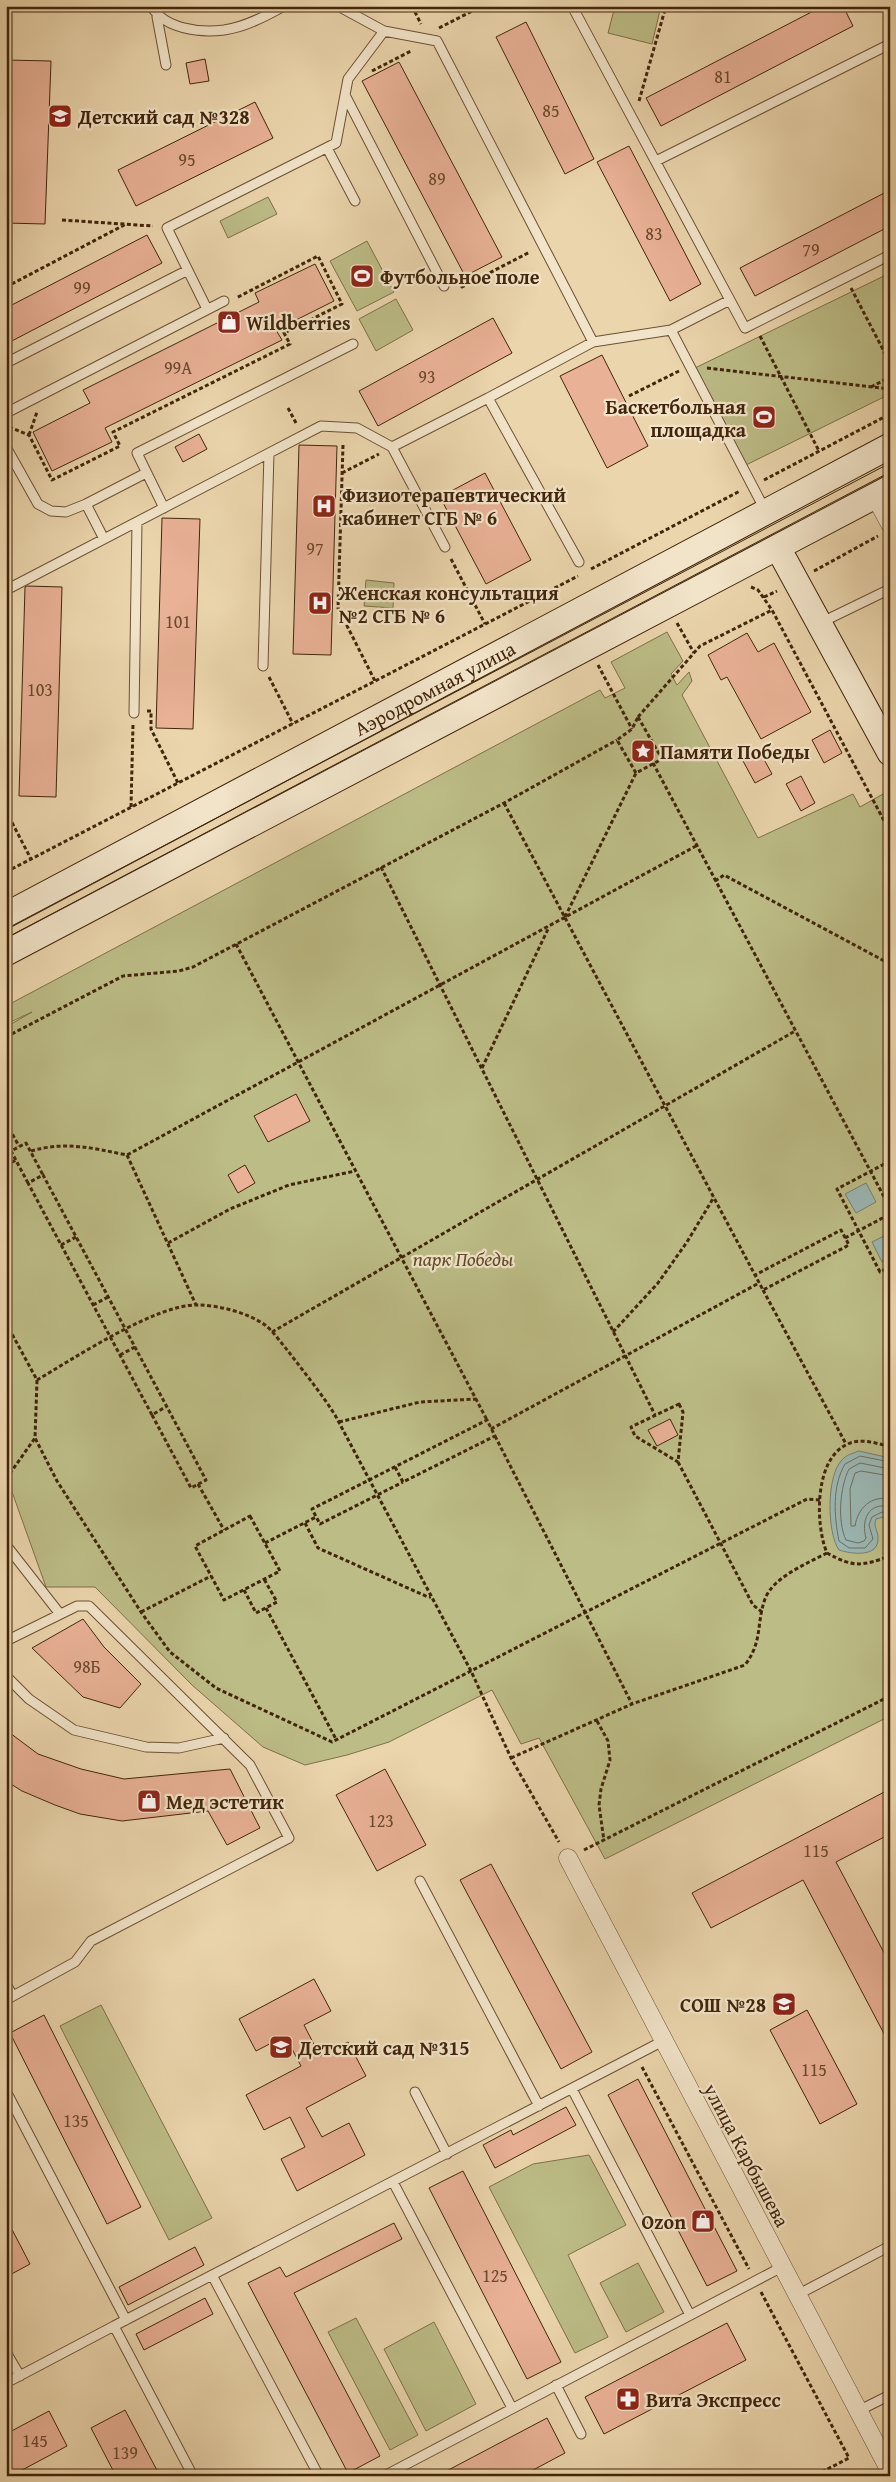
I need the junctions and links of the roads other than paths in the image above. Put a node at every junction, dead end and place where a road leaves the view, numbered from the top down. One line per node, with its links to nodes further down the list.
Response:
1 (151, 6): 5 (lane)
2 (284, 6): 5 (lane)
3 (338, 6): 6 (lane)
4 (572, 6): 11 (lane)
5 (157, 17): 8 (lane)
6 (384, 31): 9 (lane); 20 (lane)
7 (890, 44): 11 (lane)
8 (166, 65)
9 (345, 95): 10 (lane); 15 (lane)
10 (327, 148): 12 (lane); 14 (lane)
11 (656, 161): 17 (lane)
12 (355, 201)
13 (890, 254): 17 (lane)
14 (188, 270): 18 (lane); 22 (lane)
15 (444, 286)
16 (228, 300): 18 (lane)
17 (730, 300): 19 (lane)
18 (207, 309): 24 (lane)
19 (671, 330): 20 (lane); 33 (lane)
20 (593, 342): 23 (lane)
21 (352, 344): 29 (lane)
22 (6, 363)
23 (488, 398): 27 (lane); 39 (lane)
24 (6, 413)
25 (890, 446): 33 (main road, Аэродромная улица)
26 (6, 447): 31 (lane)
27 (392, 447): 28 (lane); 37 (lane)
28 (269, 453): 32 (lane); 43 (lane)
29 (146, 472): 31 (lane); 32 (lane)
30 (883, 492): 35 (street); 38 (main road, Аэродромная улица)
31 (86, 504): 36 (lane)
32 (164, 508): 34 (lane)
33 (767, 512): 46 (main road, Аэродромная улица)
34 (136, 522): 36 (lane); 44 (lane)
35 (886, 529)
36 (104, 539): 41 (lane)
37 (445, 547)
38 (778, 548): 42 (main road); 47 (main road, Аэродромная улица)
39 (578, 562)
40 (890, 589): 42 (lane)
41 (6, 590)
42 (820, 624): 45 (main road)
43 (263, 666)
44 (134, 712)
45 (890, 753)
46 (6, 915)
47 (6, 953)
48 (6, 1545): 49 (lane)
49 (60, 1614): 50 (lane); 52 (lane)
50 (6, 1641)
51 (6, 1676): 52 (lane)
52 (224, 1738): 56 (lane)
53 (568, 1858): 57 (street, улица Карбышева)
54 (420, 1881): 61 (lane)
55 (6, 1984): 56 (lane)
56 (10, 1998)
57 (664, 2041): 58 (lane); 65 (street, улица Карбышева)
58 (572, 2089): 61 (lane); 68 (lane)
59 (6, 2091): 69 (lane)
60 (415, 2092): 62 (lane)
61 (539, 2106): 62 (lane)
62 (447, 2154): 63 (lane)
63 (393, 2182): 66 (lane); 76 (lane)
64 (890, 2246): 67 (lane)
65 (782, 2267): 67 (street, улица Карбышева); 68 (lane)
66 (212, 2275): 69 (lane); 81 (lane)
67 (797, 2294): 77 (street, улица Карбышева)
68 (690, 2315): 74 (lane)
69 (126, 2320): 70 (lane)
70 (114, 2326): 72 (lane); 80 (lane)
71 (6, 2352): 72 (lane)
72 (20, 2376): 73 (lane)
73 (6, 2384)
74 (556, 2385): 76 (lane); 78 (lane)
75 (890, 2395): 77 (lane)
76 (512, 2408): 82 (lane)
77 (858, 2412): 79 (street, улица Карбышева)
78 (581, 2434)
79 (890, 2471)
80 (193, 2476)
81 (318, 2476)
82 (384, 2476)

